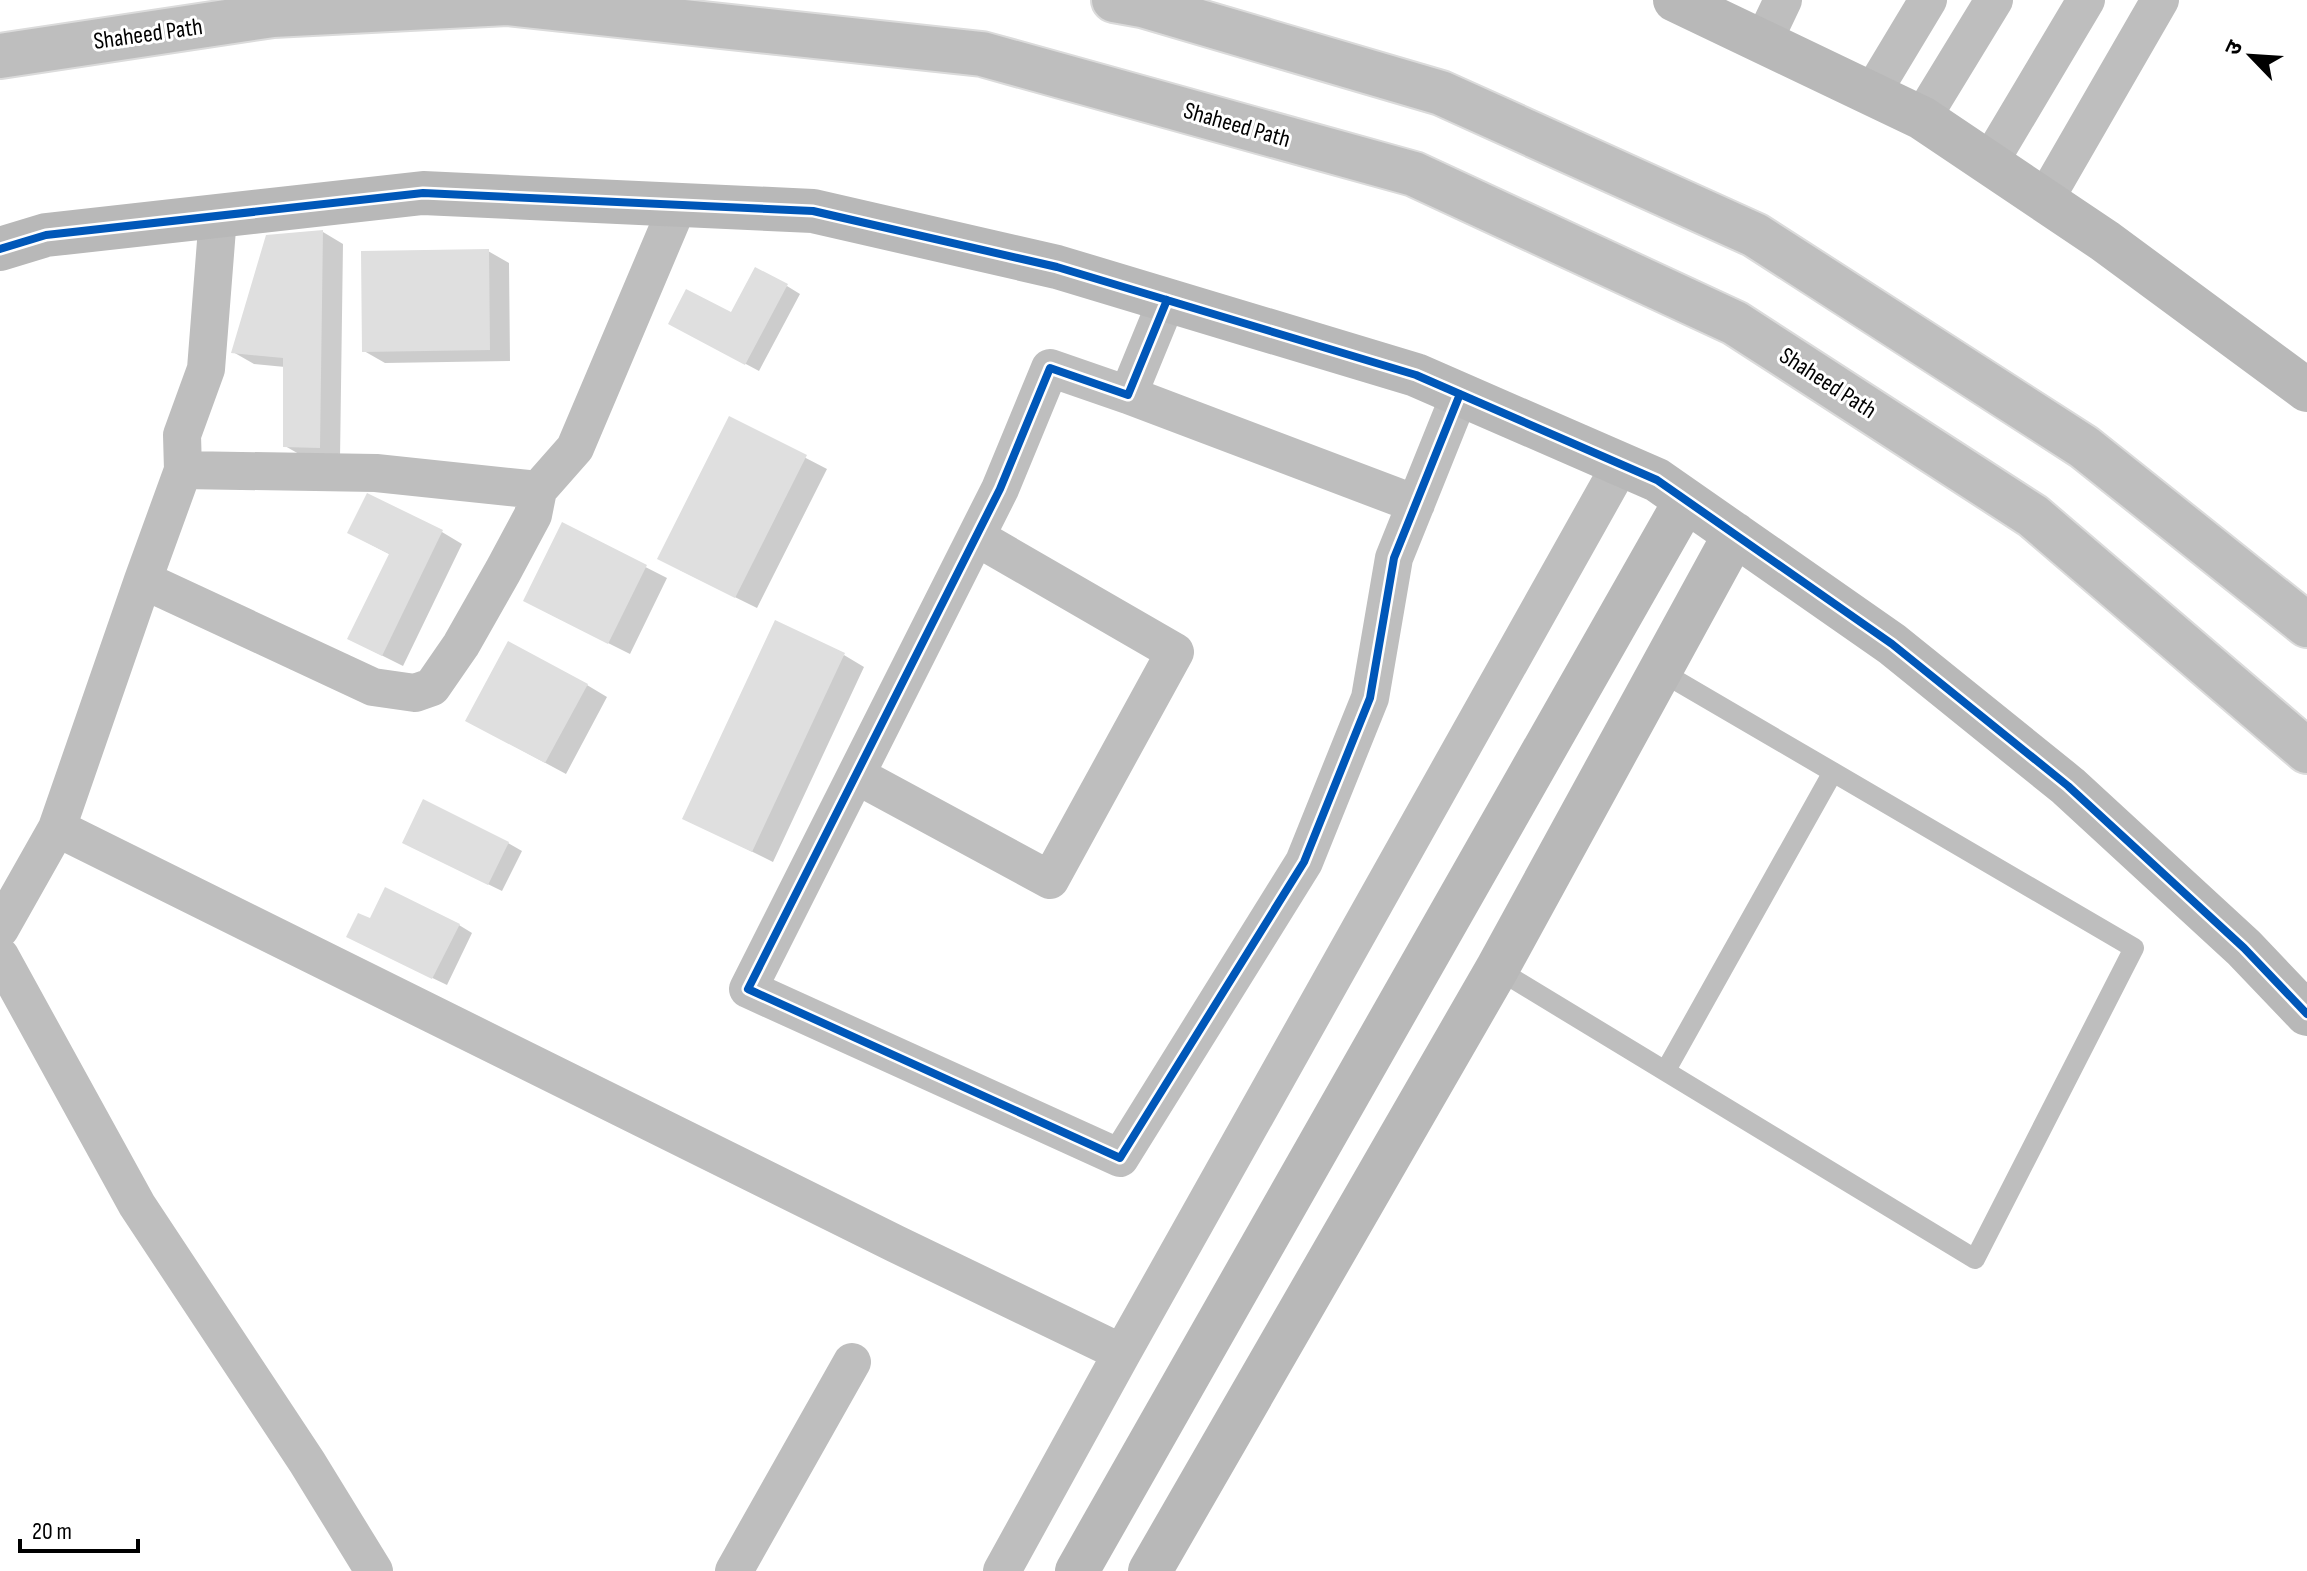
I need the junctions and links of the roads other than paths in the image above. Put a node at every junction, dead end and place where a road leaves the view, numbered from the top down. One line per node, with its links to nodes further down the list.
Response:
1 (1114, 0): 29 (highway)
2 (1675, 0): 8 (street)
3 (1783, 0): 8 (street)
4 (1928, 0): 10 (street)
5 (1994, 0): 11 (street)
6 (2086, 0): 12 (street)
7 (2160, 0): 13 (street)
8 (1763, 42): 10 (street)
9 (0, 56): 31 (highway, Shaheed Path)
10 (1872, 93): 11 (street)
11 (1922, 118): 12 (street)
12 (1989, 163): 13 (street)
13 (2044, 201): 18 (street)
14 (678, 205): 15 (street); 17 (street); 23 (street)
15 (218, 216): 16 (street); 22 (street)
16 (0, 249)
17 (1167, 300): 19 (street); 20 (street)
18 (2307, 390)
19 (1460, 394): 21 (street); 25 (street)
20 (1128, 395): 25 (street); 27 (street)
21 (1621, 464): 24 (street); 40 (street)
22 (183, 470): 23 (street); 28 (street)
23 (538, 490): 28 (street)
24 (1686, 500): 26 (street); 45 (street)
25 (1416, 504): 33 (street)
26 (1735, 534): 30 (street); 38 (street)
27 (976, 537): 33 (street); 33 (street)
28 (143, 580): 34 (street)
29 (2307, 625)
30 (1660, 671): 32 (lane); 37 (street)
31 (2307, 751)
32 (1833, 772): 39 (lane); 39 (lane)
33 (856, 775)
34 (57, 828): 35 (street); 40 (street)
35 (0, 929)
36 (0, 956): 42 (street)
37 (1497, 969): 39 (lane); 46 (street)
38 (2307, 1014)
39 (1666, 1070)
40 (1122, 1353): 44 (street)
41 (852, 1362): 43 (street)
42 (374, 1571)
43 (734, 1571)
44 (1002, 1571)
45 (1077, 1571)
46 (1150, 1571)

